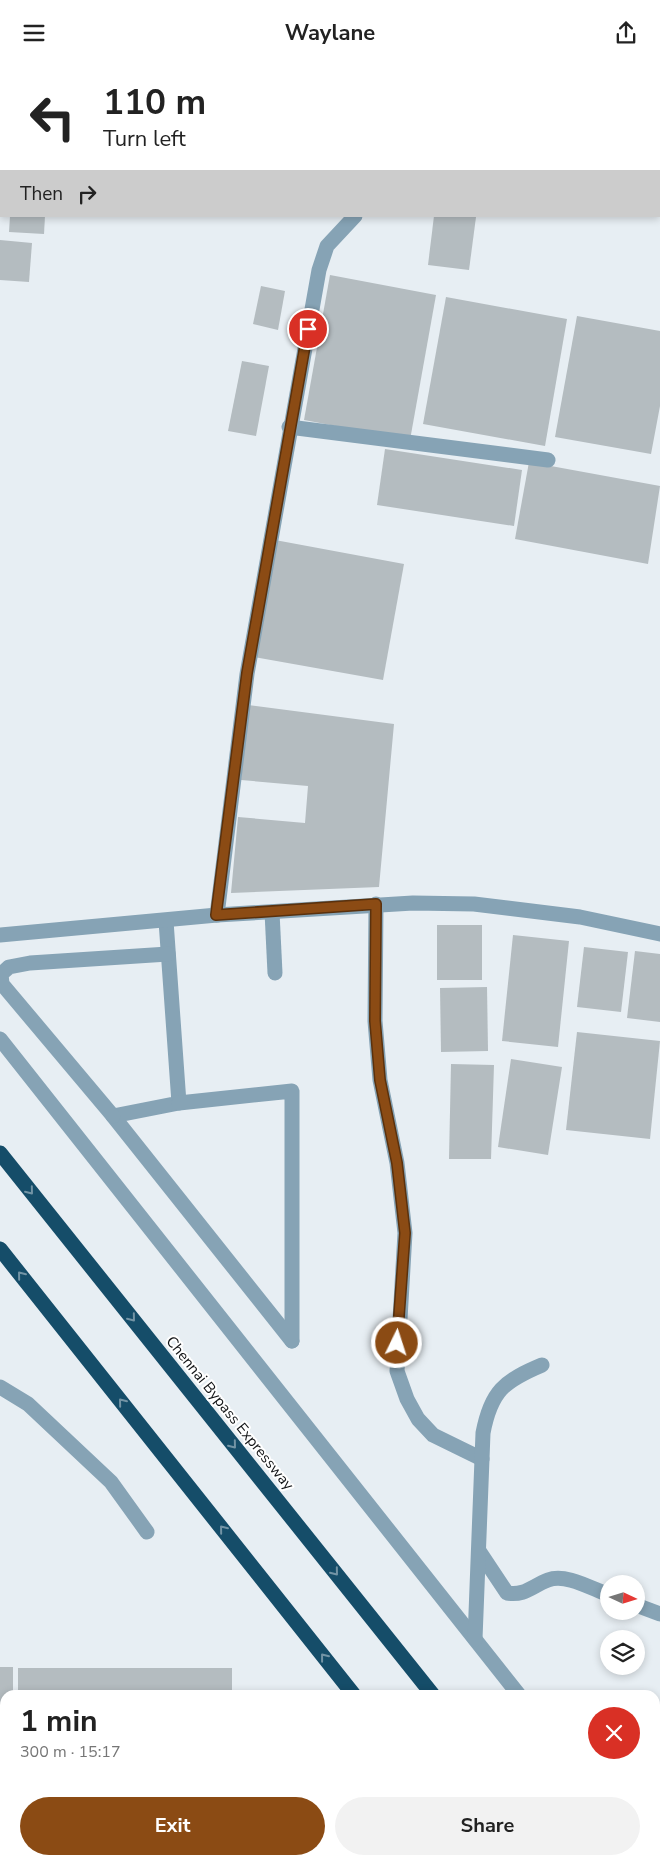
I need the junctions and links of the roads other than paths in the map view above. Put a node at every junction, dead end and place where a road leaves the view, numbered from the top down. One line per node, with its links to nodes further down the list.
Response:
1 (354, 217): 2 (street)
2 (289, 427): 3 (street); 6 (street)
3 (548, 460)
4 (376, 904): 5 (street); 8 (street); 19 (street)
5 (272, 911): 6 (street); 11 (street)
6 (216, 915): 7 (street)
7 (166, 921): 9 (street); 10 (street)
8 (660, 934)
9 (0, 935)
10 (168, 954): 13 (street); 14 (street)
11 (275, 973)
12 (0, 1039): 25 (street)
13 (180, 1103): 14 (street); 14 (street)
14 (113, 1116)
15 (0, 1153): 27 (highway, Chennai Bypass Expressway, one-way to 27)
16 (0, 1249): 26 (highway, one-way to 16)
17 (542, 1365): 19 (street)
18 (0, 1387): 20 (street)
19 (482, 1459): 21 (street)
20 (147, 1532)
21 (479, 1551): 22 (street); 25 (street)
22 (600, 1592)
23 (645, 1608): 24 (street)
24 (660, 1614)
25 (475, 1639): 28 (street)
26 (350, 1690)
27 (429, 1690)
28 (515, 1690)

